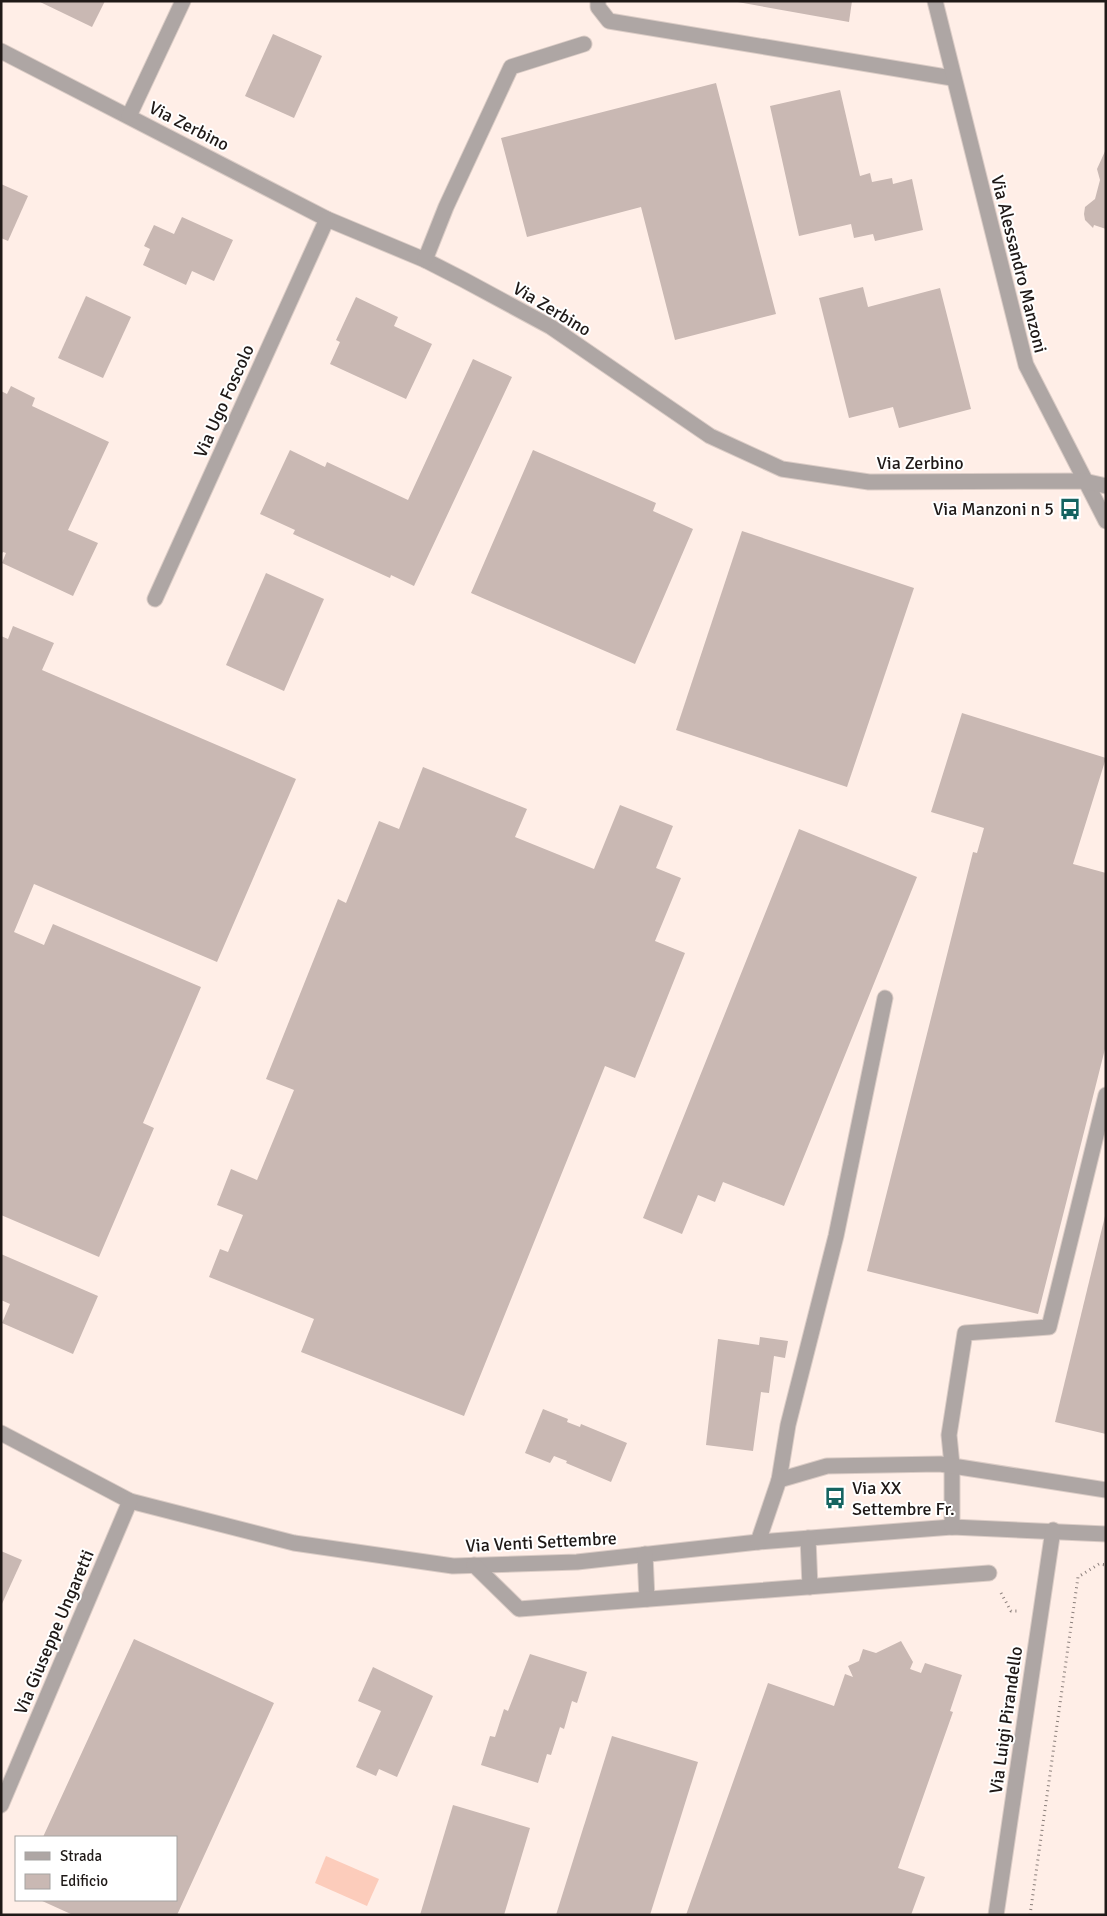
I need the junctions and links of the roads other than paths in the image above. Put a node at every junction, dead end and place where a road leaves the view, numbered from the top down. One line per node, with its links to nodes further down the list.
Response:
1 (183, 1): 7 (street)
2 (598, 1): 6 (street)
3 (935, 1): 6 (street, Via Alessandro Manzoni)
4 (584, 44): 9 (street)
5 (1, 51): 7 (street, Via Zerbino)
6 (952, 78): 10 (street, Via Alessandro Manzoni)
7 (128, 116): 8 (street, Via Zerbino)
8 (327, 219): 9 (street, Via Zerbino); 13 (street, Via Ugo Foscolo)
9 (425, 260): 10 (street, Via Zerbino)
10 (1084, 481): 11 (street, Via Zerbino); 12 (street, Via Alessandro Manzoni)
11 (1106, 486)
12 (1106, 521)
13 (155, 599)
14 (885, 998): 18 (street)
15 (1106, 1095): 17 (street)
16 (1, 1433): 20 (street, Via Venti Settembre)
17 (952, 1465): 18 (street); 19 (street); 21 (street)
18 (779, 1480): 25 (street)
19 (1106, 1490)
20 (130, 1501): 27 (street, Via Venti Settembre); 31 (street, Via Giuseppe Ungaretti)
21 (952, 1527): 22 (street, Via Venti Settembre); 24 (street, Via Venti Settembre)
22 (1053, 1530): 23 (street, Via Venti Settembre); 32 (street, Via Luigi Pirandello)
23 (1106, 1534)
24 (808, 1538): 25 (street, Via Venti Settembre); 29 (street)
25 (758, 1542): 26 (street, Via Venti Settembre)
26 (646, 1554): 27 (street, Via Venti Settembre); 30 (street)
27 (474, 1565): 30 (street)
28 (989, 1573): 29 (street)
29 (810, 1587): 30 (street)
30 (647, 1599)
31 (1, 1805)
32 (996, 1915)

